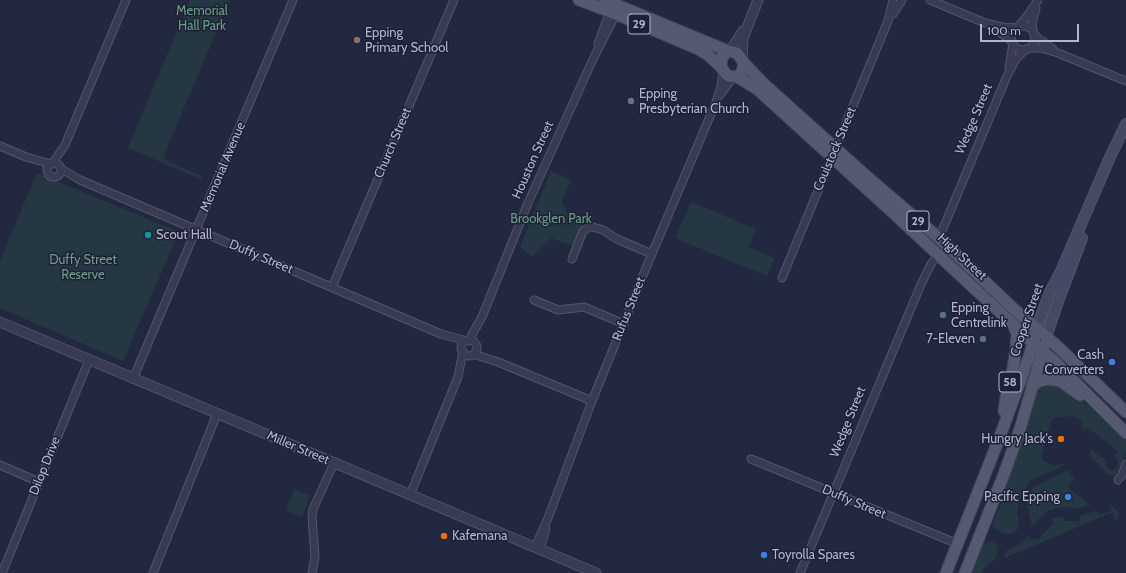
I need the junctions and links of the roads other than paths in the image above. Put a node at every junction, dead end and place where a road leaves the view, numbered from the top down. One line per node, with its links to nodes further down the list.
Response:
1 (126, 0): 28 (street)
2 (293, 0): 37 (street, Memorial Avenue)
3 (454, 0): 43 (street, Church Street)
4 (579, 0): 10 (main road, 29)
5 (758, 0): 12 (street)
6 (893, 0): 11 (street, Coulstock Street)
7 (902, 0): 11 (street, Coulstock Street)
8 (932, 0): 13 (street)
9 (1038, 0): 14 (street); 15 (street)
10 (613, 6): 18 (main road, 29); 21 (main road, 29); 45 (street, Houston Street)
11 (888, 21): 30 (street, Coulstock Street)
12 (749, 22): 18 (street); 20 (street)
13 (985, 23): 14 (street); 16 (street)
14 (1017, 28): 15 (street); 16 (street)
15 (1034, 33): 17 (street); 19 (street)
16 (1012, 42): 17 (street); 22 (street, Wedge Street)
17 (1027, 49): 19 (street); 22 (street, Wedge Street)
18 (729, 51): 20 (main road, 29); 21 (main road)
19 (1058, 53): 24 (street)
20 (743, 61): 23 (main road); 30 (main road, High Street / 29)
21 (722, 69): 23 (main road, 29); 25 (street, Rufus Street)
22 (1007, 76): 38 (street, Wedge Street)
23 (735, 77): 25 (street, Rufus Street); 30 (main road, High Street / 29)
24 (1126, 81)
25 (716, 102): 40 (street, Rufus Street)
26 (1126, 124): 49 (main road, Cooper Street)
27 (1126, 132): 51 (main road, Cooper Street)
28 (65, 145): 32 (street); 33 (street)
29 (0, 146): 31 (street)
30 (834, 153): 38 (main road, High Street / 29); 39 (main road, High Street / 29); 42 (street, Coulstock Street)
31 (26, 157): 32 (street); 34 (street)
32 (52, 164): 33 (street); 34 (street)
33 (60, 167): 35 (street); 36 (street, Duffy Street)
34 (48, 173): 35 (street)
35 (56, 176): 36 (street, Duffy Street)
36 (80, 180): 37 (street, Duffy Street)
37 (196, 229): 43 (street, Duffy Street); 59 (street, Memorial Avenue)
38 (939, 238): 39 (main road, Wedge Street); 49 (main road, High Street / 29)
39 (936, 252): 48 (main road, High Street / 29); 73 (street, Wedge Street)
40 (652, 254): 41 (street); 47 (street, Rufus Street)
41 (572, 259)
42 (782, 278)
43 (332, 287): 50 (street, Duffy Street)
44 (534, 300): 47 (street)
45 (482, 317): 52 (street, Houston Street); 56 (street, Houston Street)
46 (0, 322): 57 (street, Miller Street)
47 (624, 324): 61 (street, Rufus Street)
48 (1014, 324): 53 (main road, High Street / 29); 66 (main road, 58)
49 (1036, 329): 51 (main road, High Street / 29); 53 (main road, Cooper Street / 58)
50 (442, 334): 52 (street, Duffy Street); 55 (street, Duffy Street)
51 (1046, 337): 54 (main road, Cooper Street / 58); 62 (main road, High Street / 29)
52 (468, 340): 55 (street); 56 (street)
53 (1033, 343): 54 (main road, High Street / 29); 66 (main road, Cooper Street / 58)
54 (1043, 350): 60 (main road, Cooper Street / 58); 63 (main road, High Street / 29)
55 (462, 351): 56 (street); 58 (street, Houston Street)
56 (475, 351): 58 (street, Houston Street); 61 (street)
57 (89, 360): 59 (street, Miller Street); 72 (street, Dilop Drive)
58 (458, 377): 74 (street, Houston Street)
59 (133, 379): 64 (street, Miller Street)
60 (1032, 386): 63 (main road); 75 (main road, Cooper Street / 58)
61 (592, 401): 77 (street, Rufus Street)
62 (1124, 409)
63 (1104, 412): 65 (main road, High Street / 29)
64 (217, 414): 68 (street, Miller Street); 79 (street)
65 (1126, 433)
66 (999, 439): 76 (main road, Cooper Street / 58)
67 (751, 459): 73 (street, Duffy Street)
68 (334, 463): 74 (street, Miller Street); 80 (street)
69 (1126, 464): 71 (street)
70 (0, 465): 72 (street)
71 (1126, 474)
72 (39, 482): 78 (street, Dilop Drive)
73 (833, 493): 76 (street, Duffy Street); 82 (street, Wedge Street)
74 (410, 495): 77 (street, Miller Street)
75 (984, 527): 76 (main road); 84 (main road, Cooper Street / 58)
76 (958, 544): 83 (main road, Cooper Street / 58)
77 (537, 549): 81 (street, Miller Street)
78 (2, 573)
79 (153, 573)
80 (312, 573)
81 (596, 573)
82 (800, 573)
83 (946, 573)
84 (965, 573)

